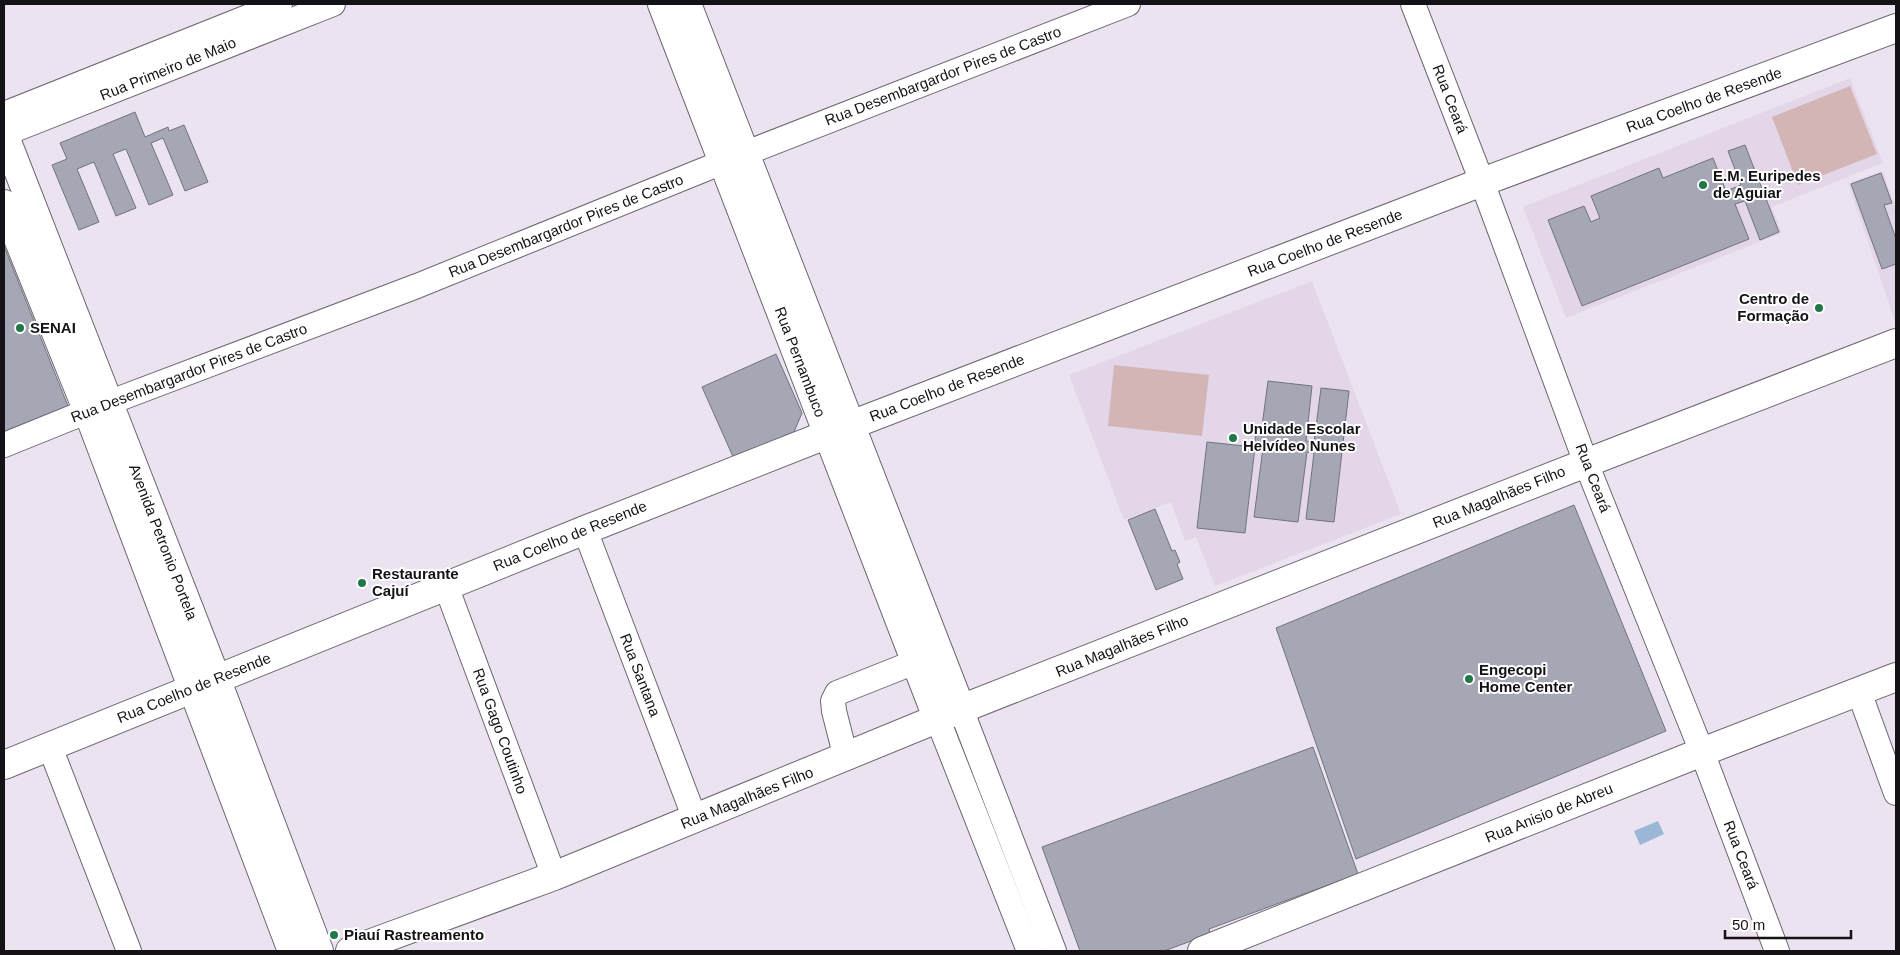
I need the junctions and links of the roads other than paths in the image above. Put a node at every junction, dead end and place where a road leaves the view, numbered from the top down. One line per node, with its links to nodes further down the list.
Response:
1 (280, 4): 8 (street, Rua Primeiro de Maio)
2 (332, 4): 9 (street, Rua Primeiro de Maio)
3 (662, 4): 10 (main road, Rua Pernambuco)
4 (687, 4): 10 (main road, Rua Pernambuco)
5 (1128, 4): 10 (street, Rua Desembargardor Pires de Castro)
6 (1413, 4): 11 (street, Rua Ceará)
7 (1896, 28): 11 (main road, Rua Coelho de Resende)
8 (4, 114)
9 (4, 134): 14 (main road, Avenida Petronio Portela)
10 (735, 158): 14 (street, Rua Desembargardor Pires de Castro); 15 (main road, Rua Pernambuco)
11 (1482, 182): 15 (main road, Rua Coelho de Resende); 17 (street, Rua Ceará)
12 (4, 204): 14 (main road, Avenida Petronio Portela)
13 (1896, 343): 17 (main road, Rua Magalhães Filho)
14 (98, 407): 16 (street, Rua Desembargardor Pires de Castro); 22 (main road, Avenida Petronio Portela); 23 (main road, Avenida Petronio Portela)
15 (839, 430): 18 (main road, Rua Coelho de Resende); 20 (main road, Rua Pernambuco); 25 (main road, Rua Pernambuco)
16 (4, 445)
17 (1586, 463): 25 (main road, Rua Magalhães Filho); 27 (street, Rua Ceará)
18 (585, 530): 19 (main road, Rua Coelho de Resende); 31 (street, Rua Santana)
19 (446, 586): 22 (main road, Rua Coelho de Resende); 32 (street, Rua Gago Coutinho)
20 (915, 662): 25 (main road, Rua Pernambuco); 28 (street)
21 (1896, 677): 24 (main road, Rua Anisio de Abreu)
22 (216, 678): 23 (main road, Rua Coelho de Resende); 35 (main road, Avenida Petronio Portela)
23 (191, 689): 26 (main road, Rua Coelho de Resende); 34 (main road, Avenida Petronio Portela)
24 (1859, 692): 27 (main road, Rua Anisio de Abreu); 30 (street)
25 (950, 714): 28 (main road, Rua Magalhães Filho); 37 (street); 38 (street)
26 (50, 747): 29 (main road, Rua Coelho de Resende); 33 (street)
27 (1702, 752): 39 (main road, Rua Anisio de Abreu); 40 (street, Rua Ceará)
28 (846, 758): 31 (main road, Rua Magalhães Filho)
29 (4, 764)
30 (1896, 793)
31 (695, 820): 32 (main road, Rua Magalhães Filho)
32 (554, 876): 36 (main road, Rua Magalhães Filho)
33 (129, 951)
34 (292, 951)
35 (319, 951)
36 (350, 951)
37 (1029, 951)
38 (1054, 951)
39 (1202, 951)
40 (1777, 951)

